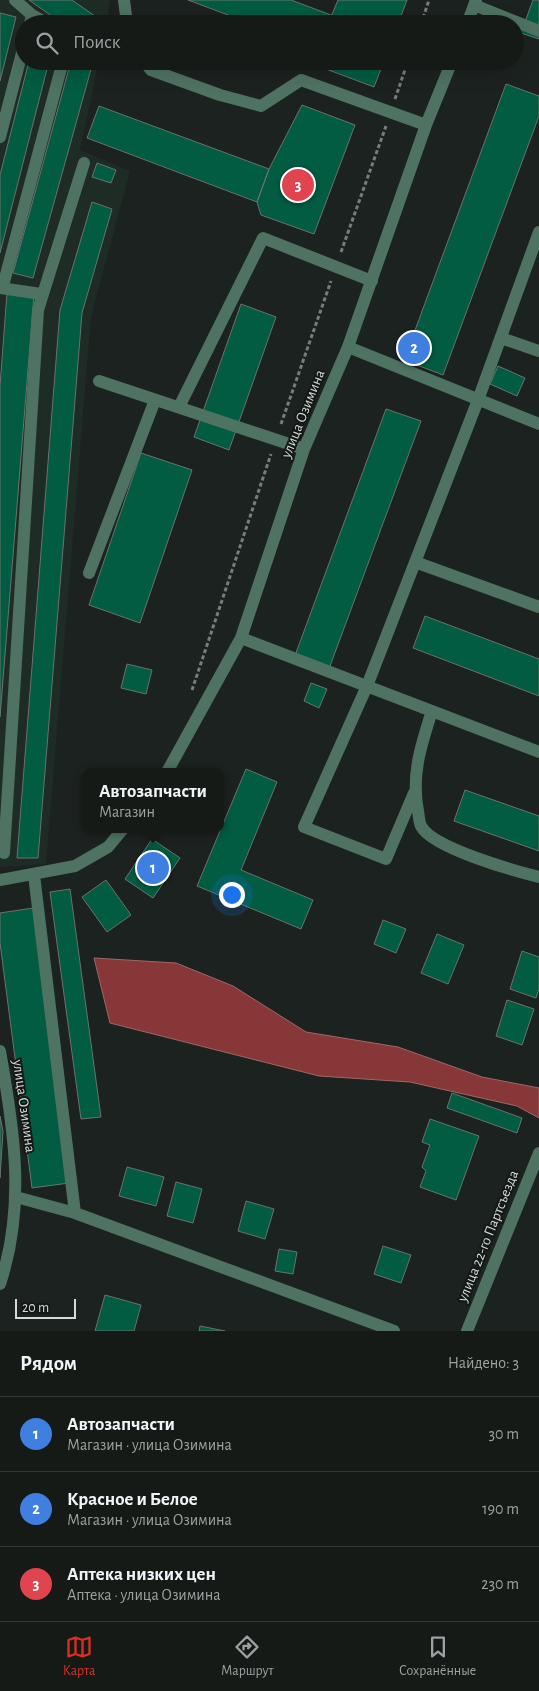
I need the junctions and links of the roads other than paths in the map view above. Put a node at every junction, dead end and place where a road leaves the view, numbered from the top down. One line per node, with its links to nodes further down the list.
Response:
1 (15, 0): 4 (street)
2 (124, 0): 5 (street)
3 (475, 3): 6 (street); 7 (street)
4 (28, 15)
5 (126, 15)
6 (470, 15)
7 (502, 15)
8 (524, 24): 9 (street)
9 (539, 31)
10 (17, 70): 15 (street)
11 (61, 70): 19 (street)
12 (151, 70): 14 (street)
13 (448, 70): 14 (street, улица Озимина)
14 (426, 125): 18 (street, улица Озимина)
15 (0, 137)
16 (84, 163): 21 (street)
17 (539, 232): 22 (street)
18 (372, 281): 23 (street, улица Озимина); 28 (street)
19 (0, 284)
20 (0, 288): 21 (street)
21 (42, 294): 41 (street)
22 (501, 338): 24 (street); 27 (street)
23 (348, 348): 27 (street); 30 (street, улица Озимина)
24 (539, 351)
25 (99, 381): 26 (street)
26 (155, 400): 28 (street); 32 (street)
27 (478, 400): 29 (street); 31 (street)
28 (179, 407): 30 (street)
29 (539, 424)
30 (304, 449): 34 (street, улица Озимина)
31 (415, 562): 33 (street); 35 (street)
32 (89, 573)
33 (539, 607)
34 (241, 638): 35 (street); 38 (street, улица Озимина)
35 (367, 686): 36 (street); 39 (street)
36 (432, 711): 37 (street); 39 (street)
37 (539, 752)
38 (170, 768)
39 (414, 793): 43 (street)
40 (120, 833): 42 (street)
41 (4, 853)
42 (34, 875): 44 (street); 48 (street)
43 (539, 877)
44 (0, 880)
45 (0, 1051): 47 (street, улица Озимина)
46 (539, 1153): 51 (street, улица 22-го Партсъезда)
47 (16, 1197): 48 (street); 49 (street, улица Озимина)
48 (75, 1213): 50 (street)
49 (0, 1284)
50 (394, 1331)
51 (467, 1331)

